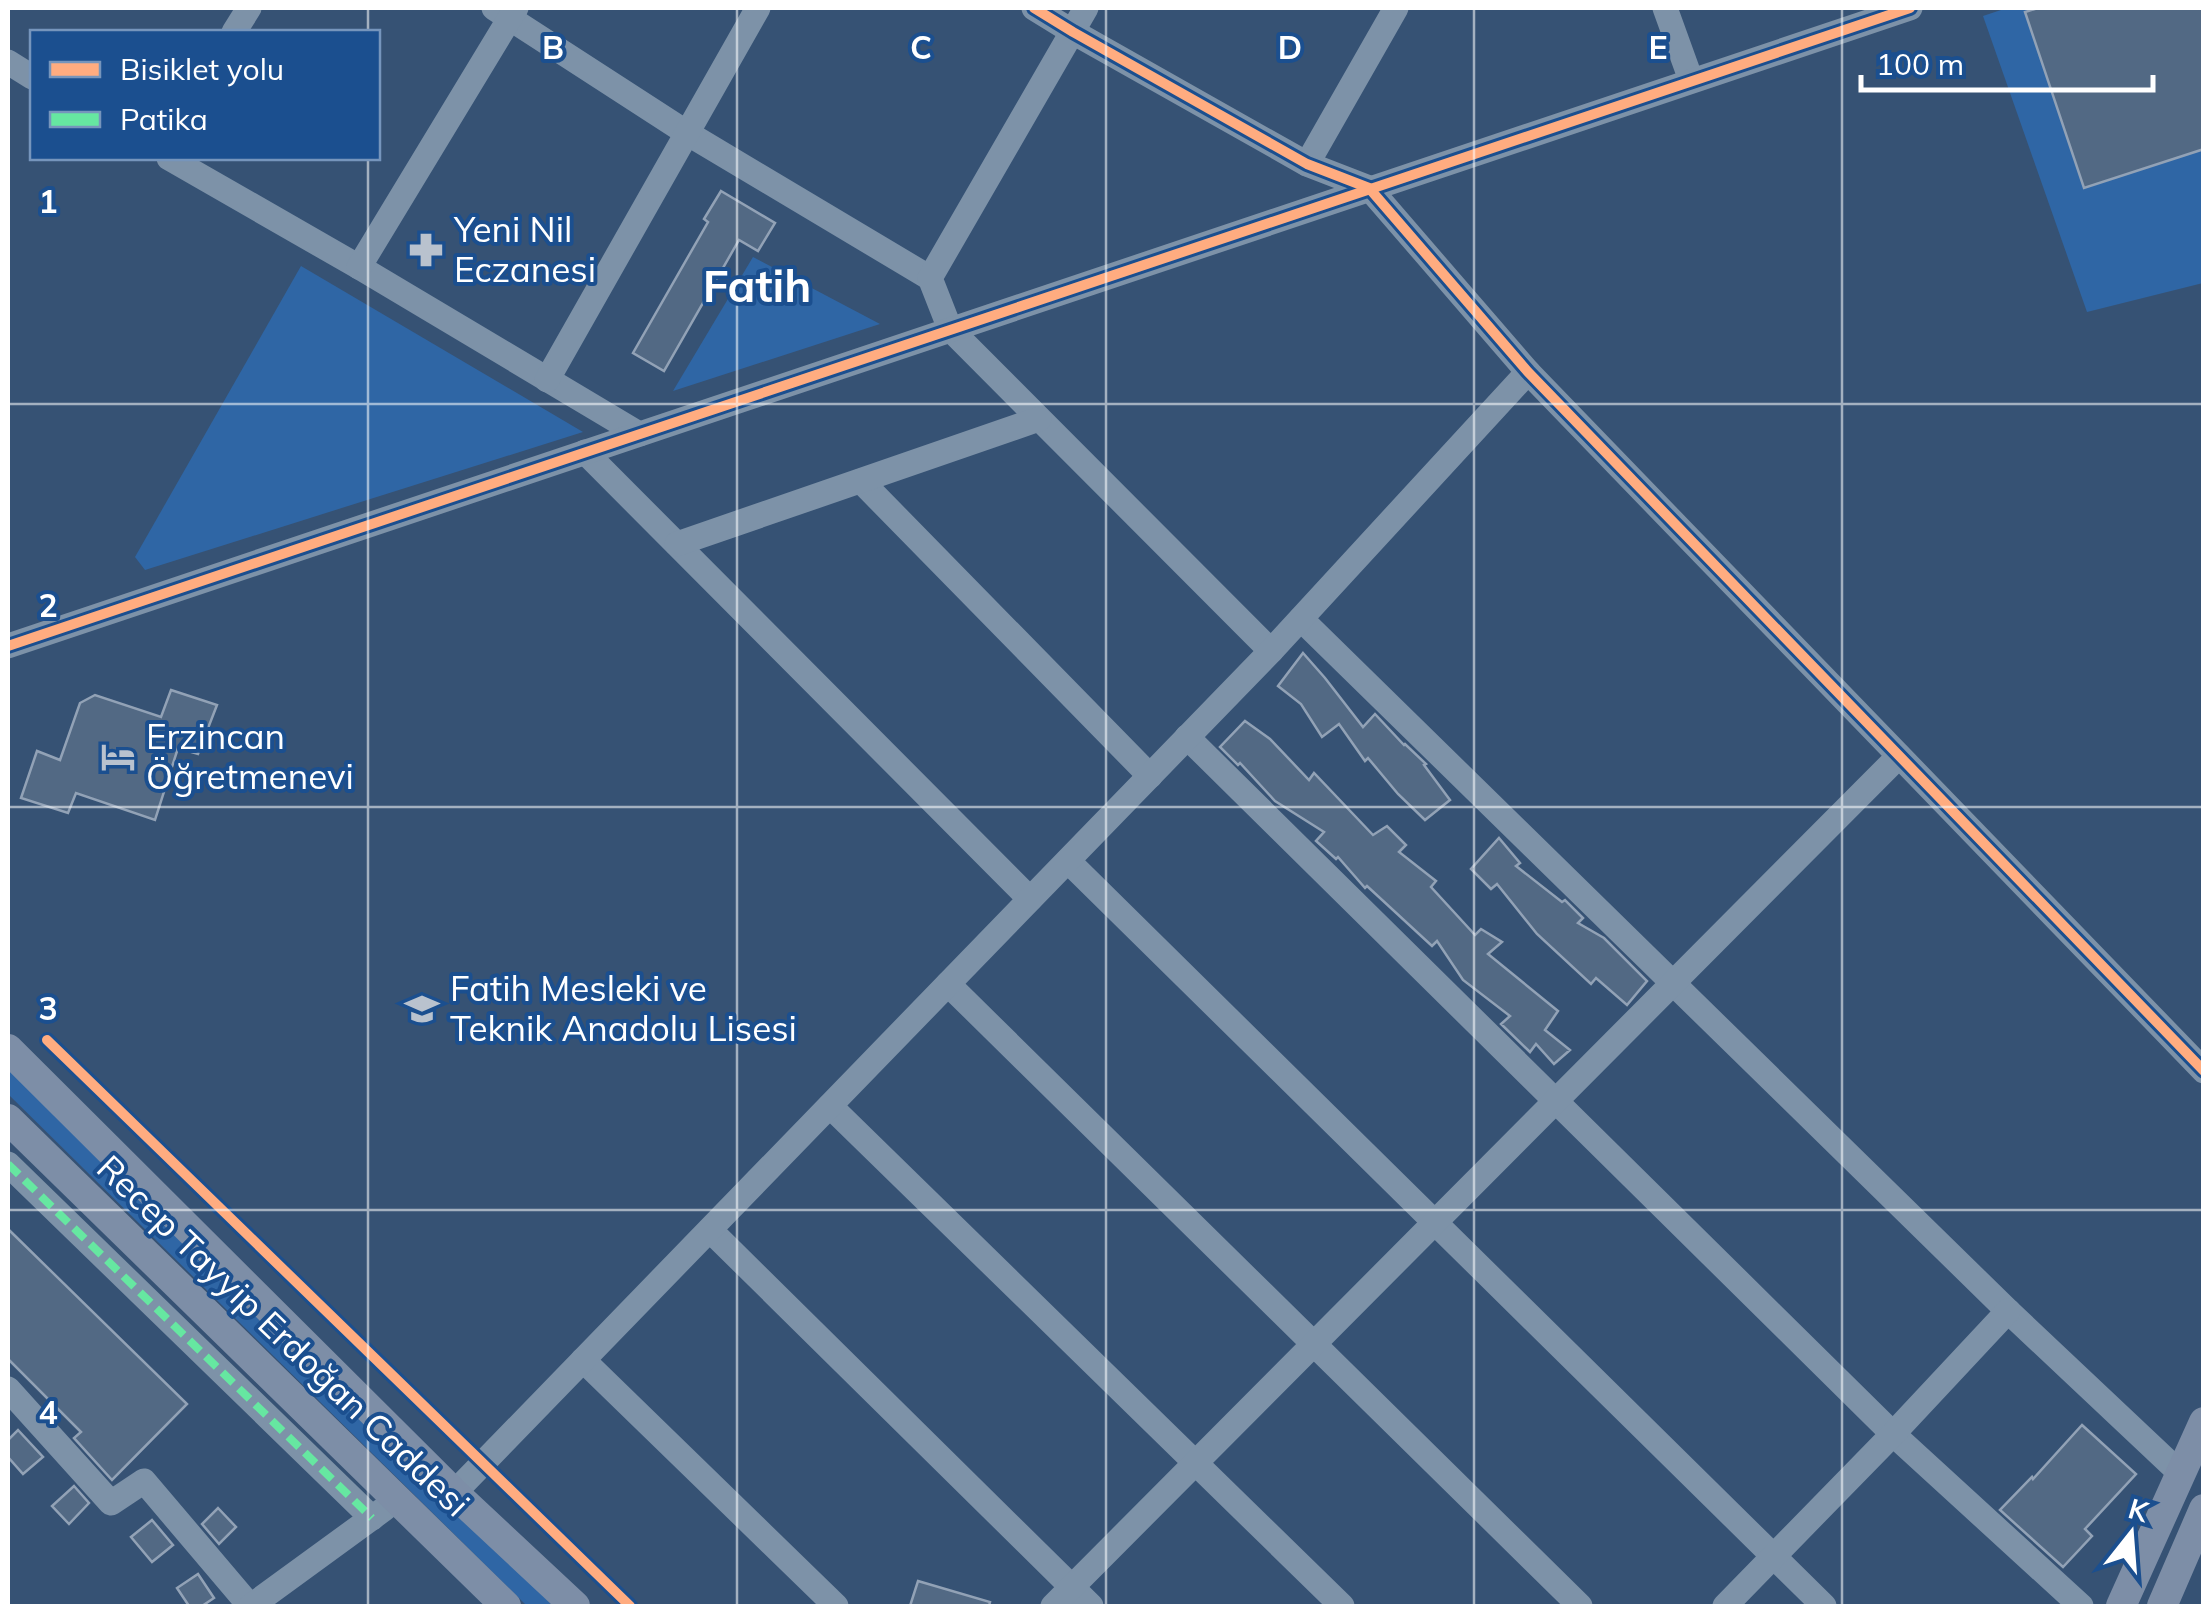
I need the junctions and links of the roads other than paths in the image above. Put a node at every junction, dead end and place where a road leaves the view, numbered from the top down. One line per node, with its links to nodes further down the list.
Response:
1 (249, 8): 9 (street)
2 (758, 8): 14 (street)
3 (1034, 8): 10 (street)
4 (1086, 8): 10 (street)
5 (1396, 8): 16 (street)
6 (1665, 8): 13 (street)
7 (1910, 8): 13 (street)
8 (507, 11): 14 (street); 18 (street)
9 (235, 30)
10 (1072, 32): 16 (street); 19 (street)
11 (8, 62): 12 (street)
12 (30, 76)
13 (1692, 80): 17 (street)
14 (686, 133): 19 (street); 22 (street)
15 (172, 160): 18 (street)
16 (1306, 164): 17 (street)
17 (1369, 188): 20 (street); 21 (street)
18 (359, 267): 22 (street)
19 (930, 278): 20 (street)
20 (950, 329): 23 (street); 24 (street)
21 (1528, 372): 28 (street); 32 (street)
22 (547, 380): 24 (street)
23 (1039, 419): 26 (street); 30 (street)
24 (639, 434): 25 (street)
25 (586, 452): 27 (street); 29 (street)
26 (862, 480): 27 (street); 33 (street)
27 (677, 544): 35 (street)
28 (1301, 618): 30 (street); 36 (street)
29 (8, 646)
30 (1271, 652): 31 (street)
31 (1188, 738): 33 (street); 40 (street)
32 (1898, 756): 36 (street); 39 (street)
33 (1150, 776): 34 (street)
34 (1068, 861): 35 (street); 44 (street)
35 (1030, 899): 37 (street)
36 (1674, 982): 40 (street); 46 (street)
37 (948, 984): 41 (street); 47 (street)
38 (8, 1049): 54 (main road, Recep Tayyip Erdoğan Caddesi)
39 (2204, 1072)
40 (1556, 1101): 44 (street); 51 (street)
41 (830, 1106): 45 (street); 52 (street)
42 (8, 1119): 55 (main road, Recep Tayyip Erdoğan Caddesi)
43 (8, 1164): 55 (street)
44 (1435, 1223): 47 (street); 57 (street)
45 (710, 1230): 48 (street); 58 (street)
46 (2008, 1311): 51 (street); 53 (street)
47 (1314, 1344): 52 (street); 66 (street)
48 (584, 1360): 54 (street); 62 (street)
49 (8, 1389): 59 (street)
50 (2204, 1422): 53 (main road)
51 (1894, 1434): 57 (street); 69 (street)
52 (1196, 1463): 58 (street); 65 (street)
53 (2182, 1474): 70 (main road)
54 (454, 1493): 61 (main road, Recep Tayyip Erdoğan Caddesi)
55 (384, 1509): 59 (street); 60 (main road, Recep Tayyip Erdoğan Caddesi)
56 (2204, 1509): 71 (main road)
57 (1774, 1556): 67 (street); 68 (street)
58 (1072, 1587): 63 (street); 64 (street)
59 (250, 1606)
60 (506, 1606)
61 (576, 1606)
62 (836, 1606)
63 (1053, 1606)
64 (1091, 1606)
65 (1342, 1606)
66 (1580, 1606)
67 (1725, 1606)
68 (1824, 1606)
69 (2081, 1606)
70 (2120, 1606)
71 (2162, 1606)

